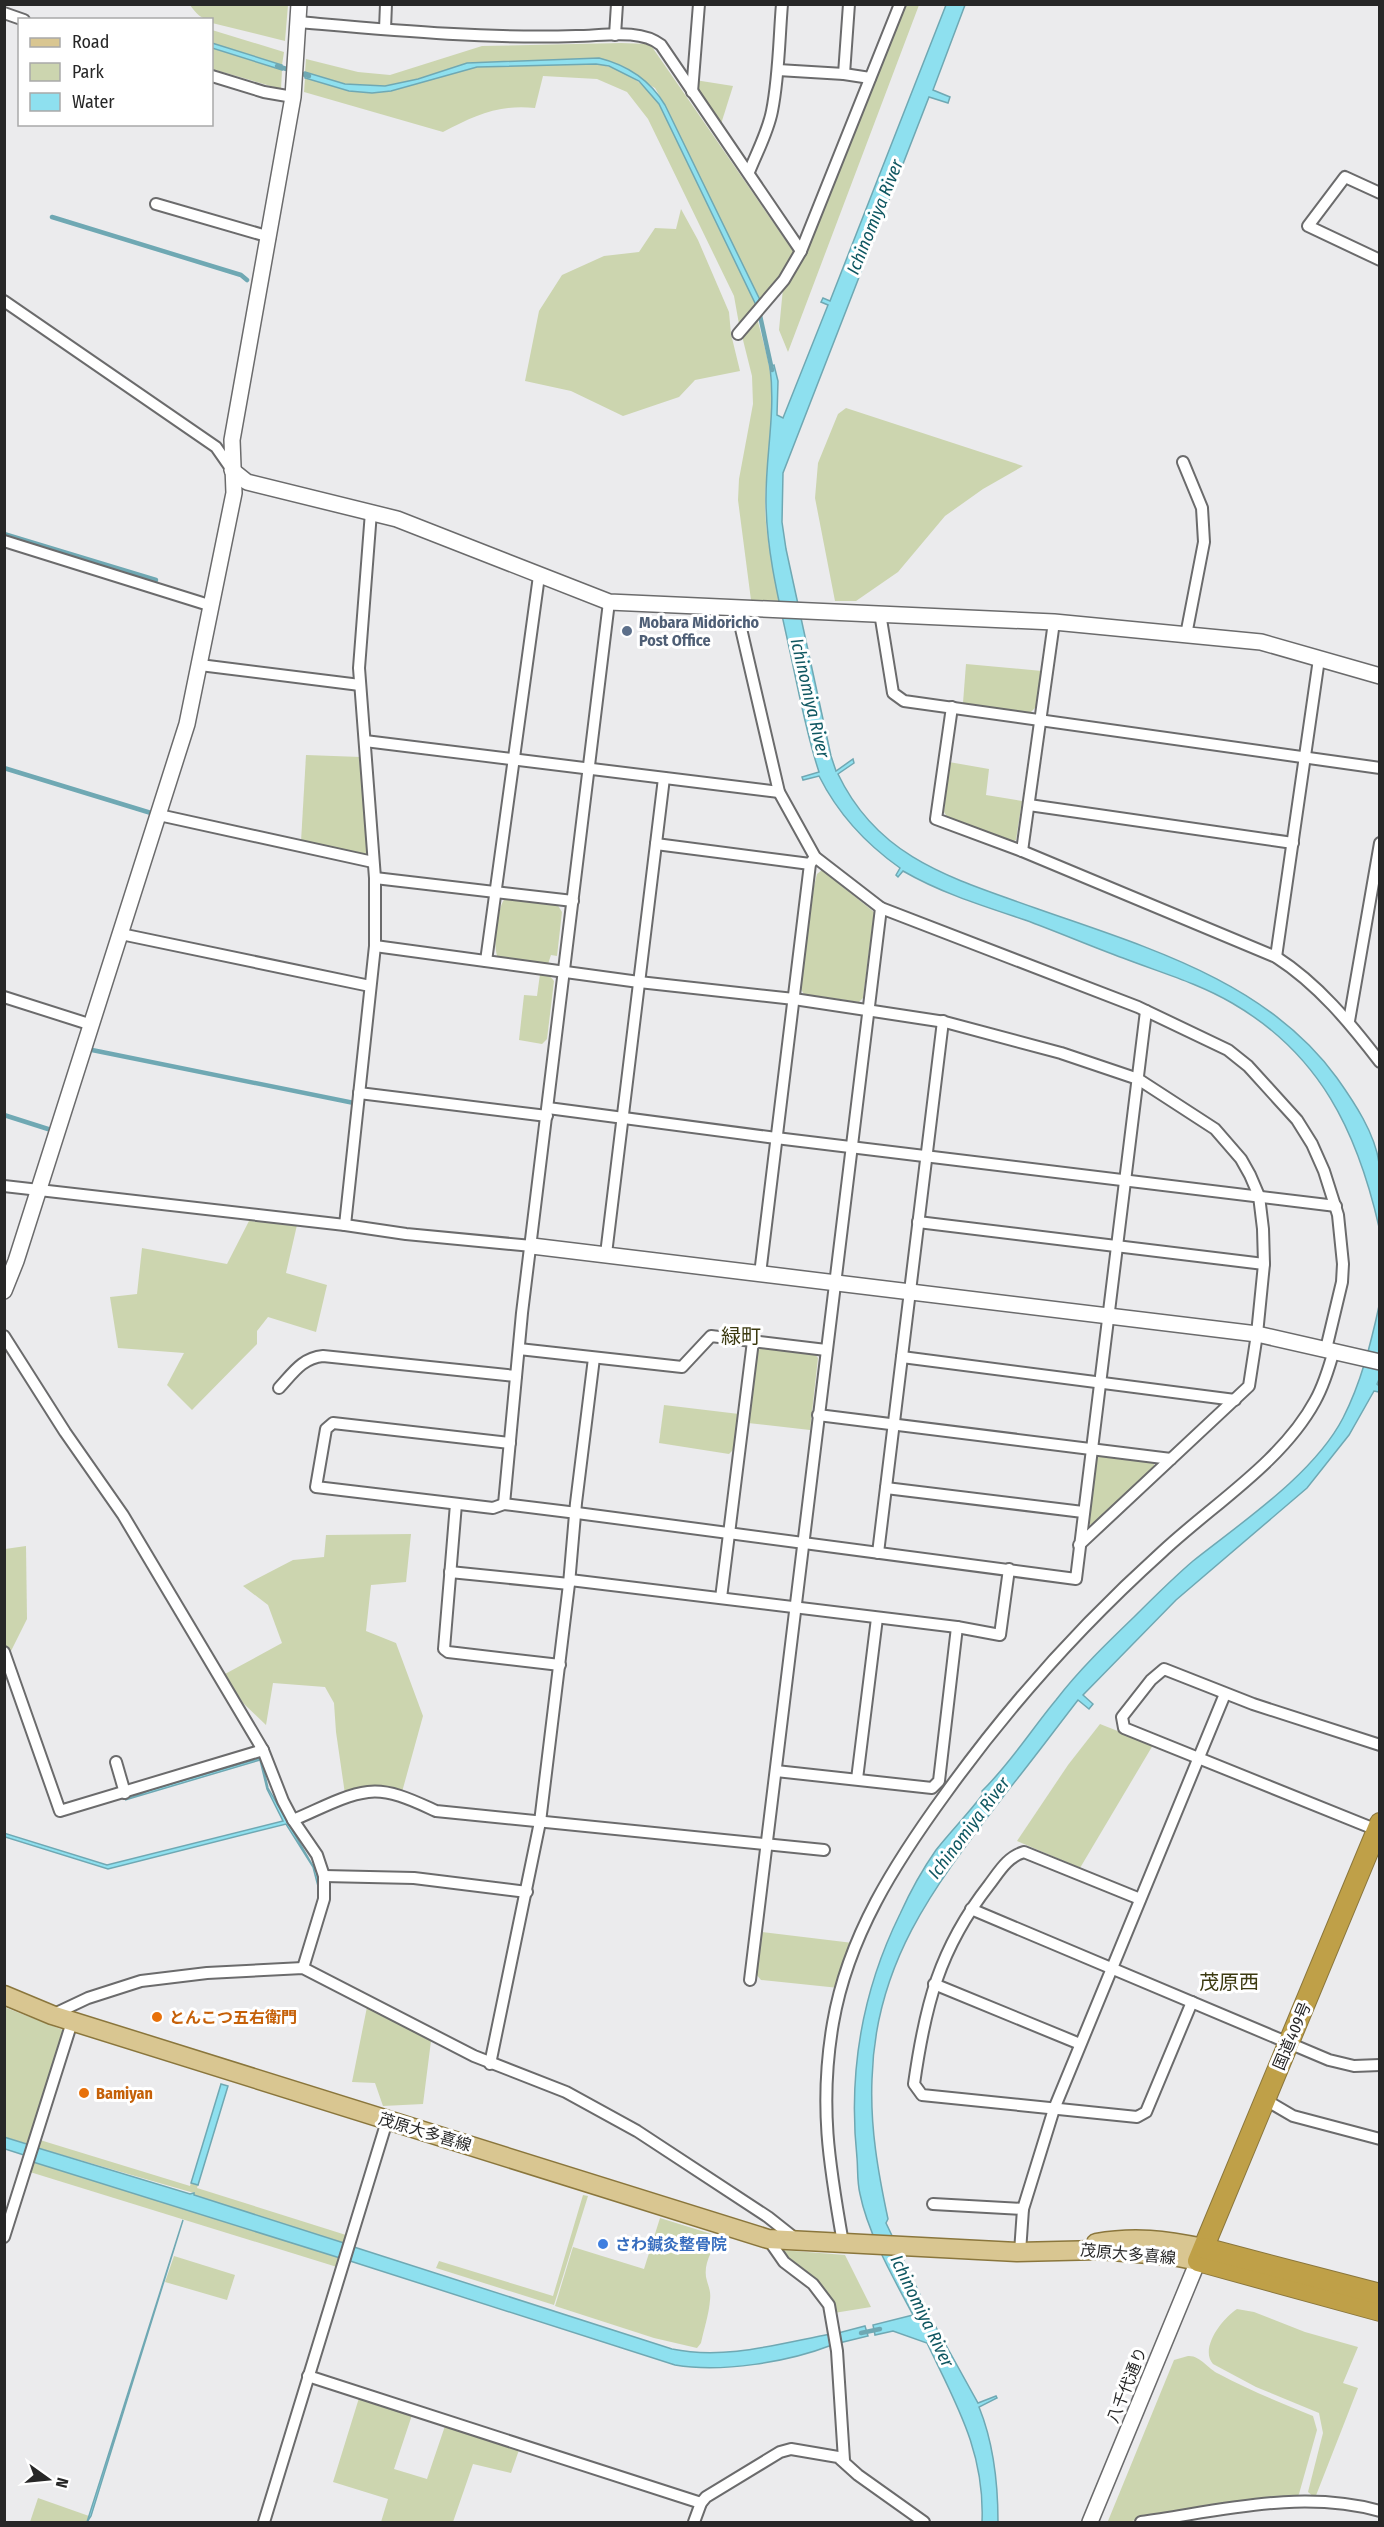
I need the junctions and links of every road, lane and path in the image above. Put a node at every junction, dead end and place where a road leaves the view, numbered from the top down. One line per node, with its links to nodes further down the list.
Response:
1 (299, 4): 10 (street)
2 (386, 4): 11 (street)
3 (617, 4): 12 (street)
4 (699, 4): 17 (street)
5 (782, 4): 13 (street)
6 (849, 4): 14 (street)
7 (900, 4): 16 (street)
8 (4, 13): 9 (street)
9 (18, 18)
10 (298, 22): 11 (street); 18 (street)
11 (385, 29): 12 (street)
12 (615, 35): 17 (street)
13 (778, 70): 14 (street); 19 (street)
14 (844, 74): 16 (street)
15 (213, 76): 18 (street)
16 (870, 78): 23 (street)
17 (692, 92): 19 (street)
18 (293, 97): 22 (street)
19 (749, 172): 23 (street)
20 (1380, 193): 24 (street)
21 (156, 204): 22 (street)
22 (270, 237): 28 (street)
23 (801, 251): 26 (street)
24 (1380, 260)
25 (4, 301): 28 (street)
26 (738, 334)
27 (1183, 462): 37 (street)
28 (232, 470): 29 (street); 33 (street)
29 (371, 512): 31 (street); 41 (street)
30 (4, 541): 33 (street)
31 (538, 576): 32 (street); 46 (street)
32 (609, 602): 34 (street); 47 (street)
33 (212, 606): 39 (street)
34 (736, 607): 35 (street); 50 (street)
35 (880, 613): 36 (street); 42 (street)
36 (1054, 622): 37 (street); 43 (street)
37 (1186, 635): 38 (street)
38 (1319, 659): 40 (street); 45 (street)
39 (200, 665): 41 (street); 52 (street)
40 (1380, 676)
41 (360, 685): 44 (street)
42 (952, 707): 43 (street); 56 (street)
43 (1041, 720): 45 (street); 51 (street)
44 (365, 741): 46 (street); 58 (street)
45 (1305, 756): 48 (street); 53 (street)
46 (514, 759): 47 (street); 60 (street)
47 (589, 768): 49 (street); 61 (street)
48 (1380, 768)
49 (664, 778): 50 (street); 55 (street)
50 (779, 792): 57 (street)
51 (1029, 805): 53 (street); 56 (street)
52 (159, 815): 58 (street); 63 (street)
53 (1293, 843): 65 (street)
54 (1380, 843): 75 (street)
55 (656, 844): 57 (street); 68 (street)
56 (1022, 851): 65 (street)
57 (813, 861): 62 (street); 71 (street)
58 (372, 862): 59 (street)
59 (375, 878): 60 (street); 64 (street)
60 (496, 891): 61 (street); 66 (street)
61 (573, 901): 67 (street)
62 (881, 908): 72 (street); 73 (street)
63 (121, 934): 69 (street); 76 (street)
64 (375, 946): 66 (street); 69 (street)
65 (1276, 957): 75 (street)
66 (486, 961): 67 (street)
67 (565, 972): 68 (street); 80 (street)
68 (639, 982): 71 (street); 81 (street)
69 (370, 986): 79 (street)
70 (4, 997): 76 (street)
71 (794, 999): 72 (street); 82 (street)
72 (868, 1010): 74 (street); 83 (street)
73 (1146, 1011): 78 (street); 89 (street)
74 (943, 1021): 78 (street); 84 (street)
75 (1349, 1021): 77 (street)
76 (92, 1024): 87 (street)
77 (1380, 1062)
78 (1138, 1079): 85 (street); 88 (street)
79 (359, 1093): 80 (street); 91 (street)
80 (548, 1112): 81 (street); 92 (street)
81 (623, 1118): 82 (street); 94 (street)
82 (776, 1138): 83 (street); 96 (street)
83 (851, 1147): 84 (street); 97 (street)
84 (926, 1156): 85 (street); 90 (street)
85 (1125, 1180): 88 (street); 93 (street)
86 (4, 1186): 87 (street)
87 (38, 1190): 91 (street); 98 (street)
88 (1259, 1196): 89 (street); 95 (street)
89 (1336, 1206): 106 (street)
90 (918, 1222): 93 (street); 99 (street)
91 (345, 1225): 92 (street)
92 (532, 1246): 94 (street); 104 (street)
93 (1116, 1246): 95 (street); 100 (street)
94 (606, 1254): 96 (street)
95 (1264, 1264): 101 (street)
96 (760, 1274): 97 (street)
97 (834, 1282): 99 (street); 105 (street)
98 (4, 1291)
99 (910, 1291): 100 (street); 107 (street)
100 (1108, 1314): 101 (street); 111 (street)
101 (1257, 1334): 106 (street); 113 (street)
102 (4, 1336): 139 (street)
103 (753, 1341): 105 (street); 108 (street); 124 (street)
104 (519, 1349): 108 (street); 110 (street)
105 (826, 1350): 114 (street)
106 (1330, 1350): 109 (street); 175 (street)
107 (902, 1357): 111 (street); 115 (street)
108 (594, 1358): 123 (street)
109 (1380, 1362)
110 (516, 1376): 112 (street); 116 (street)
111 (1100, 1383): 113 (street); 117 (street)
112 (279, 1388)
113 (1235, 1400): 118 (street)
114 (818, 1415): 115 (street); 125 (street)
115 (893, 1424): 117 (street); 119 (street)
116 (510, 1443): 120 (street); 121 (street)
117 (1091, 1449): 118 (street); 122 (street)
118 (1171, 1459): 126 (street)
119 (886, 1488): 122 (street); 127 (street)
120 (456, 1504): 121 (street); 129 (street)
121 (504, 1504): 123 (street)
122 (1083, 1512): 126 (street)
123 (577, 1513): 124 (street); 130 (street)
124 (729, 1534): 125 (street); 131 (street)
125 (803, 1543): 127 (street); 132 (street)
126 (1079, 1545): 128 (street)
127 (878, 1552): 128 (street)
128 (1009, 1569): 134 (street)
129 (450, 1572): 130 (street); 136 (street)
130 (569, 1582): 131 (street); 136 (street)
131 (721, 1598): 132 (street)
132 (795, 1607): 133 (street); 142 (street)
133 (877, 1618): 134 (street); 143 (street)
134 (957, 1627): 143 (street)
135 (4, 1652): 144 (street)
136 (560, 1665): 146 (street)
137 (1225, 1694): 138 (street); 140 (street); 140 (street)
138 (1380, 1745)
139 (263, 1750): 144 (street); 145 (street)
140 (1199, 1758): 147 (street); 152 (street)
141 (116, 1762): 144 (street)
142 (776, 1771): 143 (street); 148 (street)
143 (857, 1779)
144 (125, 1792)
145 (293, 1820): 146 (street); 150 (street)
146 (540, 1822): 148 (street); 151 (street)
147 (1378, 1827): 162 (highway, 国道409号)
148 (767, 1844): 149 (street); 156 (street)
149 (824, 1850)
150 (324, 1876): 151 (street); 154 (street)
151 (527, 1892): 164 (street)
152 (1140, 1899): 153 (street); 155 (street)
153 (970, 1909): 155 (street); 157 (street)
154 (303, 1968): 160 (street); 164 (street)
155 (1111, 1969): 159 (street); 163 (street)
156 (750, 1980)
157 (934, 1984): 163 (street); 167 (street)
158 (4, 1995): 160 (main road, 茂原大多喜線)
159 (1192, 2001): 162 (street); 167 (street)
160 (52, 2015): 161 (main road, 茂原大多喜線)
161 (72, 2022): 168 (main road, 茂原大多喜線); 172 (street)
162 (1290, 2042): 165 (street); 166 (highway, 国道409号)
163 (1080, 2044): 167 (street)
164 (490, 2064): 174 (street)
165 (1380, 2065)
166 (1264, 2099): 169 (street); 177 (highway, 国道409号)
167 (1054, 2109): 171 (street)
168 (387, 2121): 173 (main road, 茂原大多喜線); 180 (street)
169 (1380, 2139)
170 (933, 2204): 171 (street)
171 (1023, 2210): 176 (street)
172 (4, 2237)
173 (768, 2239): 174 (main road, 茂原大多喜線); 181 (street)
174 (798, 2241): 175 (main road, 茂原大多喜線)
175 (847, 2243): 176 (main road, 茂原大多喜線)
176 (1020, 2252): 177 (main road, 茂原大多喜線)
177 (1201, 2254): 178 (highway); 179 (highway); 187 (street, 八千代通り)
178 (1380, 2294)
179 (1380, 2311)
180 (308, 2376): 182 (street); 184 (street)
181 (844, 2460): 182 (street); 186 (street)
182 (700, 2503): 185 (street)
183 (1380, 2511): 188 (street)
184 (264, 2523)
185 (694, 2523)
186 (924, 2523)
187 (1090, 2523)
188 (1141, 2523)

